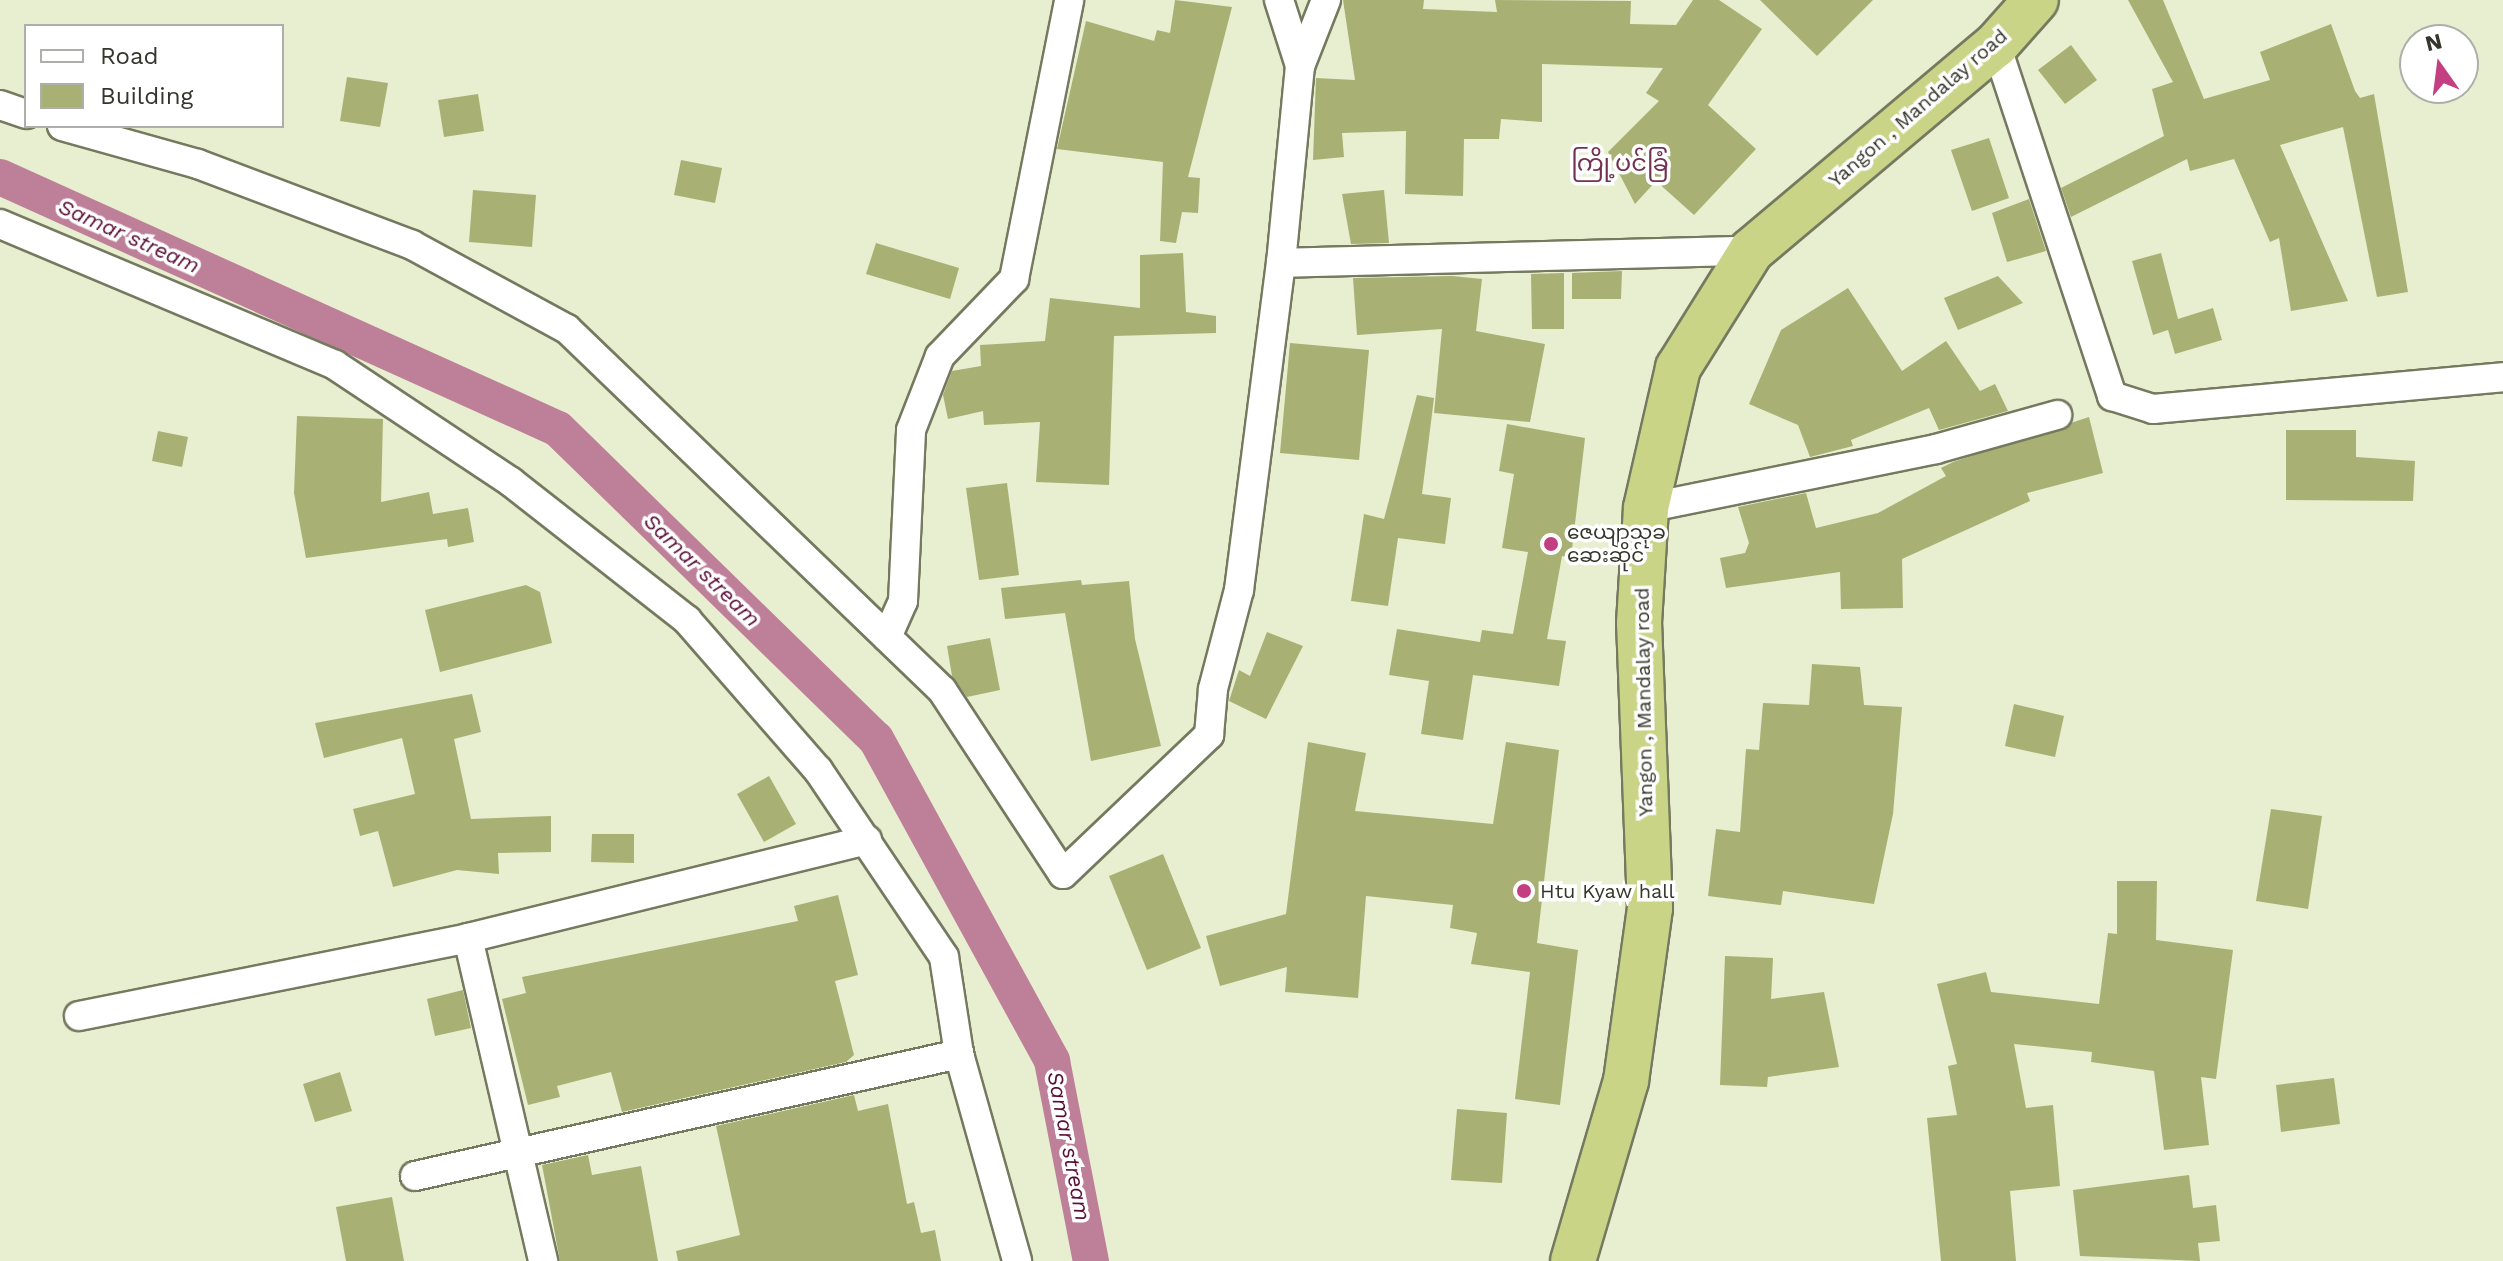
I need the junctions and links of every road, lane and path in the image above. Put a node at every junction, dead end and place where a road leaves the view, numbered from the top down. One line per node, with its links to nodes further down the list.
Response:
1 (1069, 0): 16 (street)
2 (1279, 0): 6 (street)
3 (1326, 0): 6 (street)
4 (2036, 0): 5 (highway, Yangon , Mandalay road)
5 (1996, 45): 11 (highway, Yangon , Mandalay road); 13 (street)
6 (1300, 66): 12 (street)
7 (0, 105): 8 (street)
8 (24, 113)
9 (69, 128): 16 (street)
10 (0, 224): 17 (street)
11 (1751, 251): 12 (street); 15 (highway, Yangon , Mandalay road)
12 (1281, 263): 16 (street)
13 (2503, 377)
14 (2057, 415): 15 (street)
15 (1646, 508): 25 (highway, Yangon , Mandalay road)
16 (887, 637)
17 (867, 840): 18 (street); 20 (street)
18 (468, 938): 19 (street); 21 (street)
19 (79, 1016)
20 (959, 1054): 21 (street); 24 (street)
21 (514, 1151): 22 (street); 23 (street)
22 (415, 1176)
23 (543, 1261)
24 (1017, 1261)
25 (1573, 1261)

